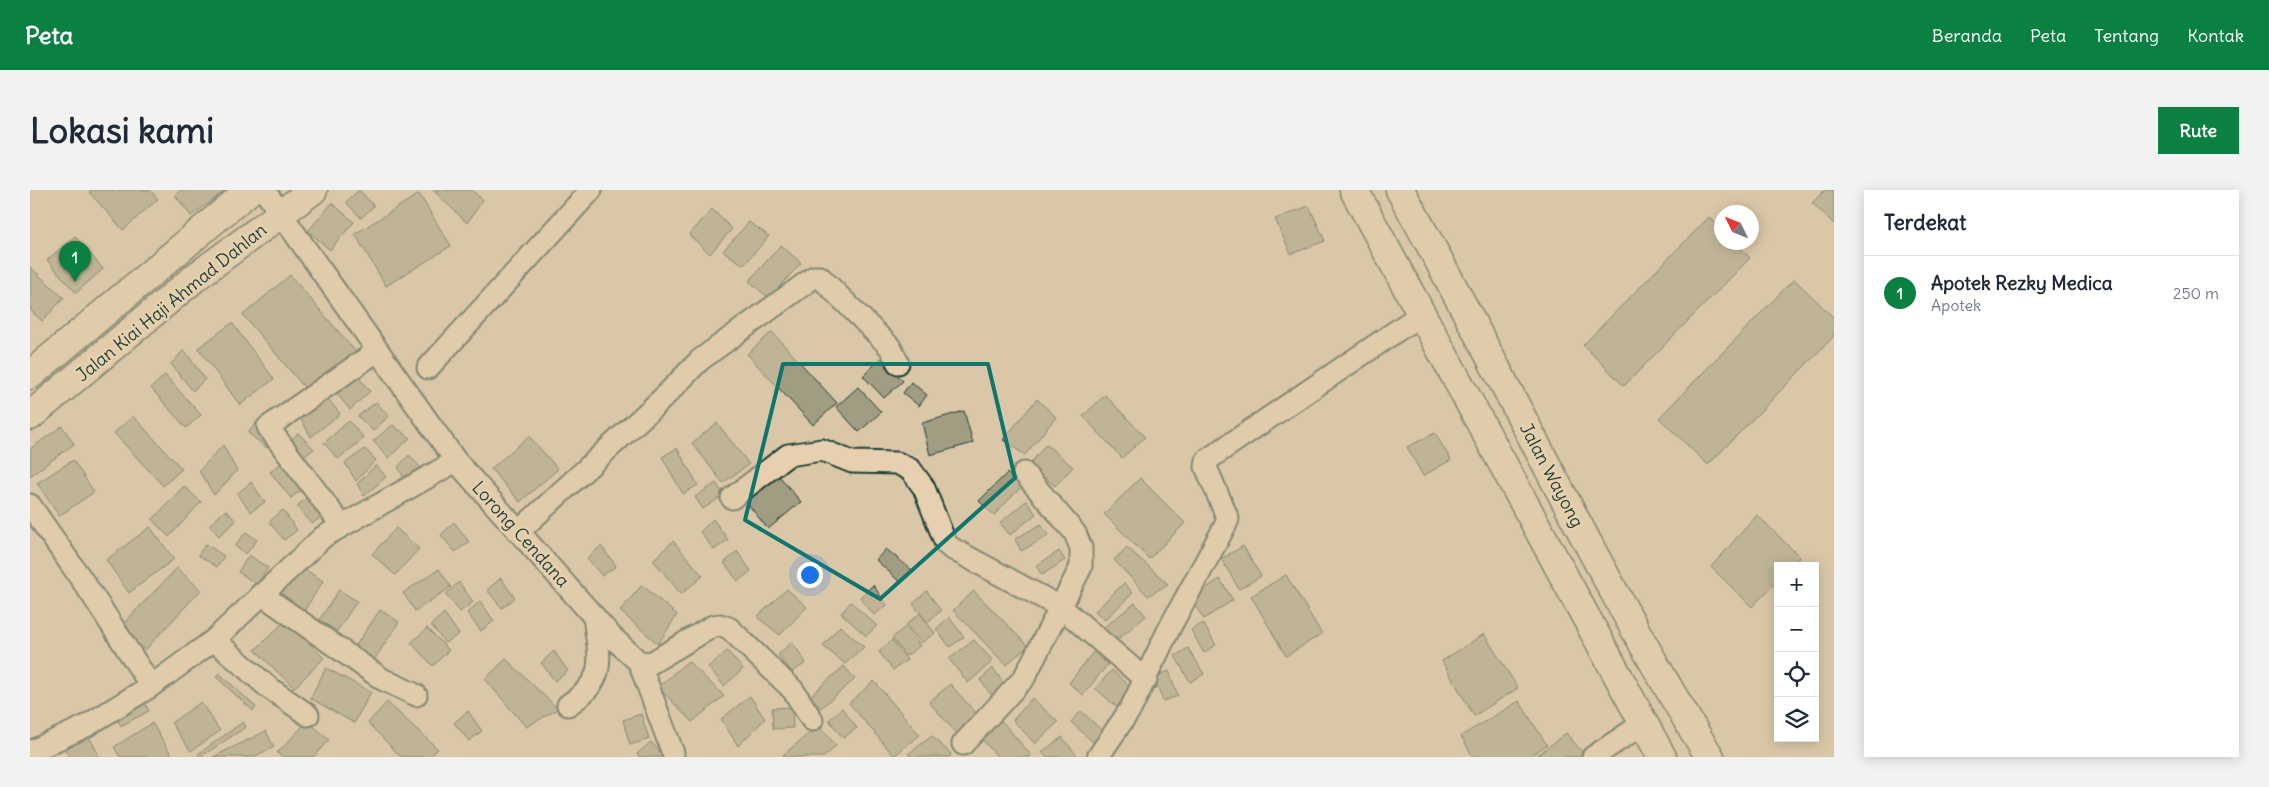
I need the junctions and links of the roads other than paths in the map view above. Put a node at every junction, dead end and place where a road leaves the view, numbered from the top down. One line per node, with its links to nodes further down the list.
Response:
1 (250, 190): 12 (main road, Jalan Kiai Haji Ahmad Dahlan)
2 (264, 190): 7 (street, Lorong Cendana)
3 (313, 190): 7 (main road, Jalan Kiai Haji Ahmad Dahlan)
4 (591, 190): 11 (street)
5 (1354, 190): 8 (main road, Jalan Wayong)
6 (1400, 190): 38 (main road, Jalan Wayong)
7 (280, 214): 9 (street, Lorong Cendana); 13 (main road, Jalan Kiai Haji Ahmad Dahlan)
8 (1420, 315): 25 (street); 31 (main road, Jalan Wayong)
9 (377, 351): 14 (street, Lorong Cendana); 18 (street)
10 (898, 363): 19 (street)
11 (428, 368)
12 (30, 375)
13 (30, 416)
14 (456, 461): 18 (street); 19 (street, Lorong Cendana)
15 (1024, 473): 21 (street)
16 (732, 498): 21 (street)
17 (30, 505): 26 (street)
18 (342, 526): 20 (street)
19 (518, 532): 22 (street, Lorong Cendana)
20 (261, 594): 23 (street); 27 (street)
21 (1062, 608): 25 (street); 32 (street)
22 (594, 616): 24 (street, Lorong Cendana); 28 (street)
23 (214, 640): 26 (street); 29 (street)
24 (639, 662): 30 (street); 34 (street)
25 (1146, 680): 35 (street)
26 (151, 686): 33 (street)
27 (416, 695)
28 (568, 705)
29 (308, 715)
30 (812, 720)
31 (1644, 723): 36 (street); 37 (main road, Jalan Wayong)
32 (963, 744)
33 (30, 752)
34 (673, 753)
35 (1098, 757)
36 (1593, 757)
37 (1662, 757)
38 (1710, 757)

